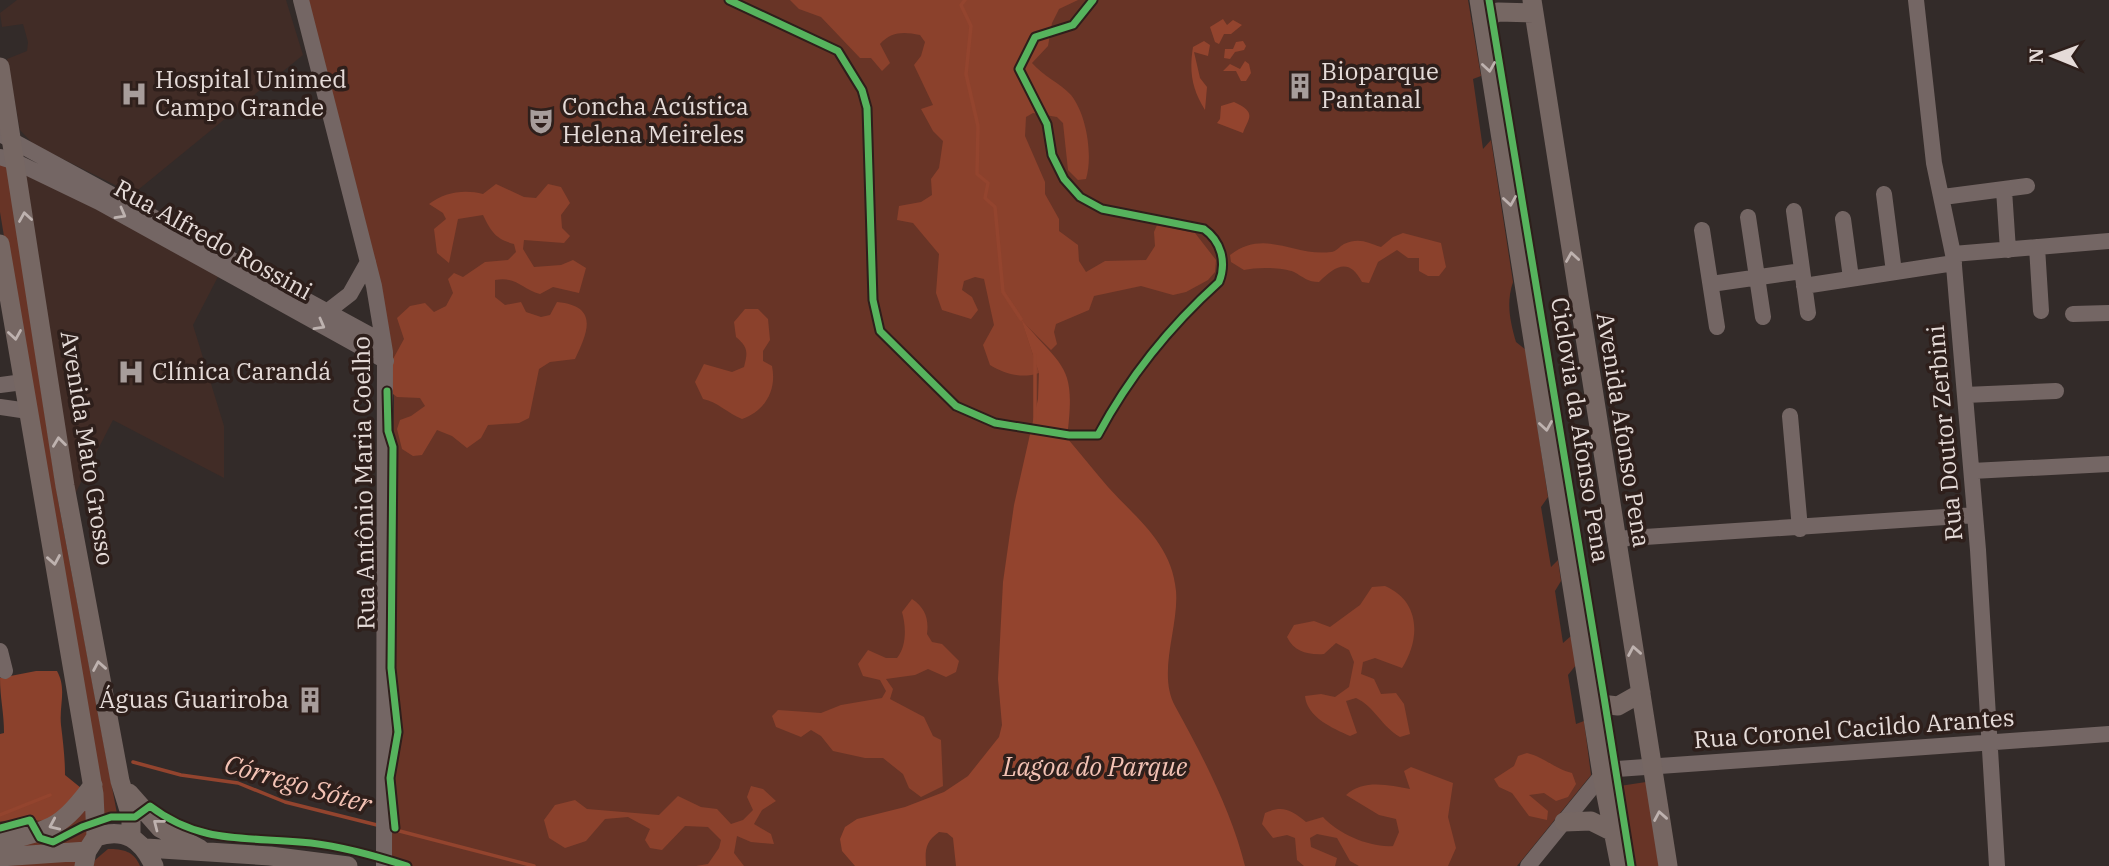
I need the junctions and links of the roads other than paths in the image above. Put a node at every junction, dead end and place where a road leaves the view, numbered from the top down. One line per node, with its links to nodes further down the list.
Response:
1 (300, 0): 22 (street, Rua Antônio Maria Coelho)
2 (1479, 0): 5 (main road)
3 (1916, 0): 12 (street, Rua Doutor Zerbini)
4 (1533, 6): 5 (main road); 51 (main road, Avenida Afonso Pena, one-way to 4)
5 (1482, 20): 55 (main road, one-way to 55)
6 (0, 67): 7 (main road, Avenida Mato Grosso)
7 (6, 136): 8 (main road, Avenida Mato Grosso); 28 (street)
8 (8, 160): 36 (street, Rua Alfredo Rossini, one-way to 36); 42 (main road, Avenida Mato Grosso, one-way to 8)
9 (2027, 186): 10 (street)
10 (2004, 190): 12 (street); 20 (street)
11 (1884, 194): 23 (street)
12 (1943, 197): 21 (street, Rua Doutor Zerbini)
13 (1794, 211): 25 (street)
14 (1748, 217): 24 (street)
15 (1843, 219): 26 (street)
16 (1702, 230): 27 (street)
17 (2109, 241): 19 (street)
18 (0, 244): 37 (main road, Avenida Mato Grosso, one-way to 37)
19 (2037, 247): 20 (street); 29 (street)
20 (2008, 250): 21 (street)
21 (1954, 259): 23 (street); 40 (street, Rua Doutor Zerbini)
22 (368, 262): 28 (street); 35 (street, Rua Antônio Maria Coelho)
23 (1894, 272): 26 (street)
24 (1756, 278): 25 (street); 27 (street); 33 (street)
25 (1803, 278): 26 (street); 30 (street)
26 (1851, 278)
27 (1711, 284): 34 (street)
28 (328, 311): 35 (street)
29 (2041, 312)
30 (1808, 313)
31 (2109, 313): 32 (street)
32 (2073, 314)
33 (1763, 317)
34 (1717, 327)
35 (383, 342): 36 (street, Rua Antônio Maria Coelho)
36 (386, 361): 73 (street, Rua Antônio Maria Coelho)
37 (23, 382): 38 (street); 42 (main road); 43 (main road, Avenida Mato Grosso)
38 (0, 385)
39 (2056, 391): 40 (street)
40 (1965, 395): 46 (street, Rua Doutor Zerbini)
41 (0, 407): 43 (street)
42 (55, 408): 48 (main road, Avenida Mato Grosso, one-way to 42)
43 (28, 411): 47 (main road, Avenida Mato Grosso)
44 (1790, 416): 50 (street)
45 (2109, 464): 46 (street)
46 (1972, 471): 49 (street, Rua Doutor Zerbini)
47 (40, 478): 48 (main road); 63 (main road, Avenida Mato Grosso, one-way to 63)
48 (65, 486): 62 (main road, Avenida Mato Grosso, one-way to 48)
49 (1975, 515): 50 (street); 59 (street, Rua Doutor Zerbini)
50 (1800, 529): 51 (street)
51 (1615, 539): 54 (main road, Avenida Afonso Pena, one-way to 51)
52 (0, 651): 53 (street)
53 (5, 671)
54 (1641, 693): 55 (main road); 56 (main road, Avenida Afonso Pena)
55 (1591, 702): 57 (main road)
56 (1644, 719): 57 (main road); 60 (main road, Avenida Afonso Pena)
57 (1595, 728): 61 (main road)
58 (2109, 734): 59 (street, Rua Coronel Cacildo Arantes)
59 (1990, 742): 60 (street, Rua Coronel Cacildo Arantes); 77 (street, Rua Doutor Zerbini)
60 (1651, 767): 61 (street, Rua Coronel Cacildo Arantes); 76 (main road, Avenida Afonso Pena, one-way to 60)
61 (1602, 775): 64 (street); 65 (main road)
62 (120, 781): 67 (main road, Avenida Mato Grosso); 69 (main road, one-way to 62)
63 (93, 785): 66 (main road, one-way to 66); 68 (main road, Avenida Mato Grosso)
64 (1564, 822): 65 (main road); 74 (street)
65 (1615, 833): 75 (main road)
66 (0, 842)
67 (144, 850): 68 (main road); 69 (main road)
68 (89, 851): 70 (main road)
69 (208, 852): 71 (main road)
70 (0, 857)
71 (270, 861): 72 (main road)
72 (348, 866)
73 (384, 866)
74 (1528, 866)
75 (1620, 866)
76 (1668, 866)
77 (1997, 866)

